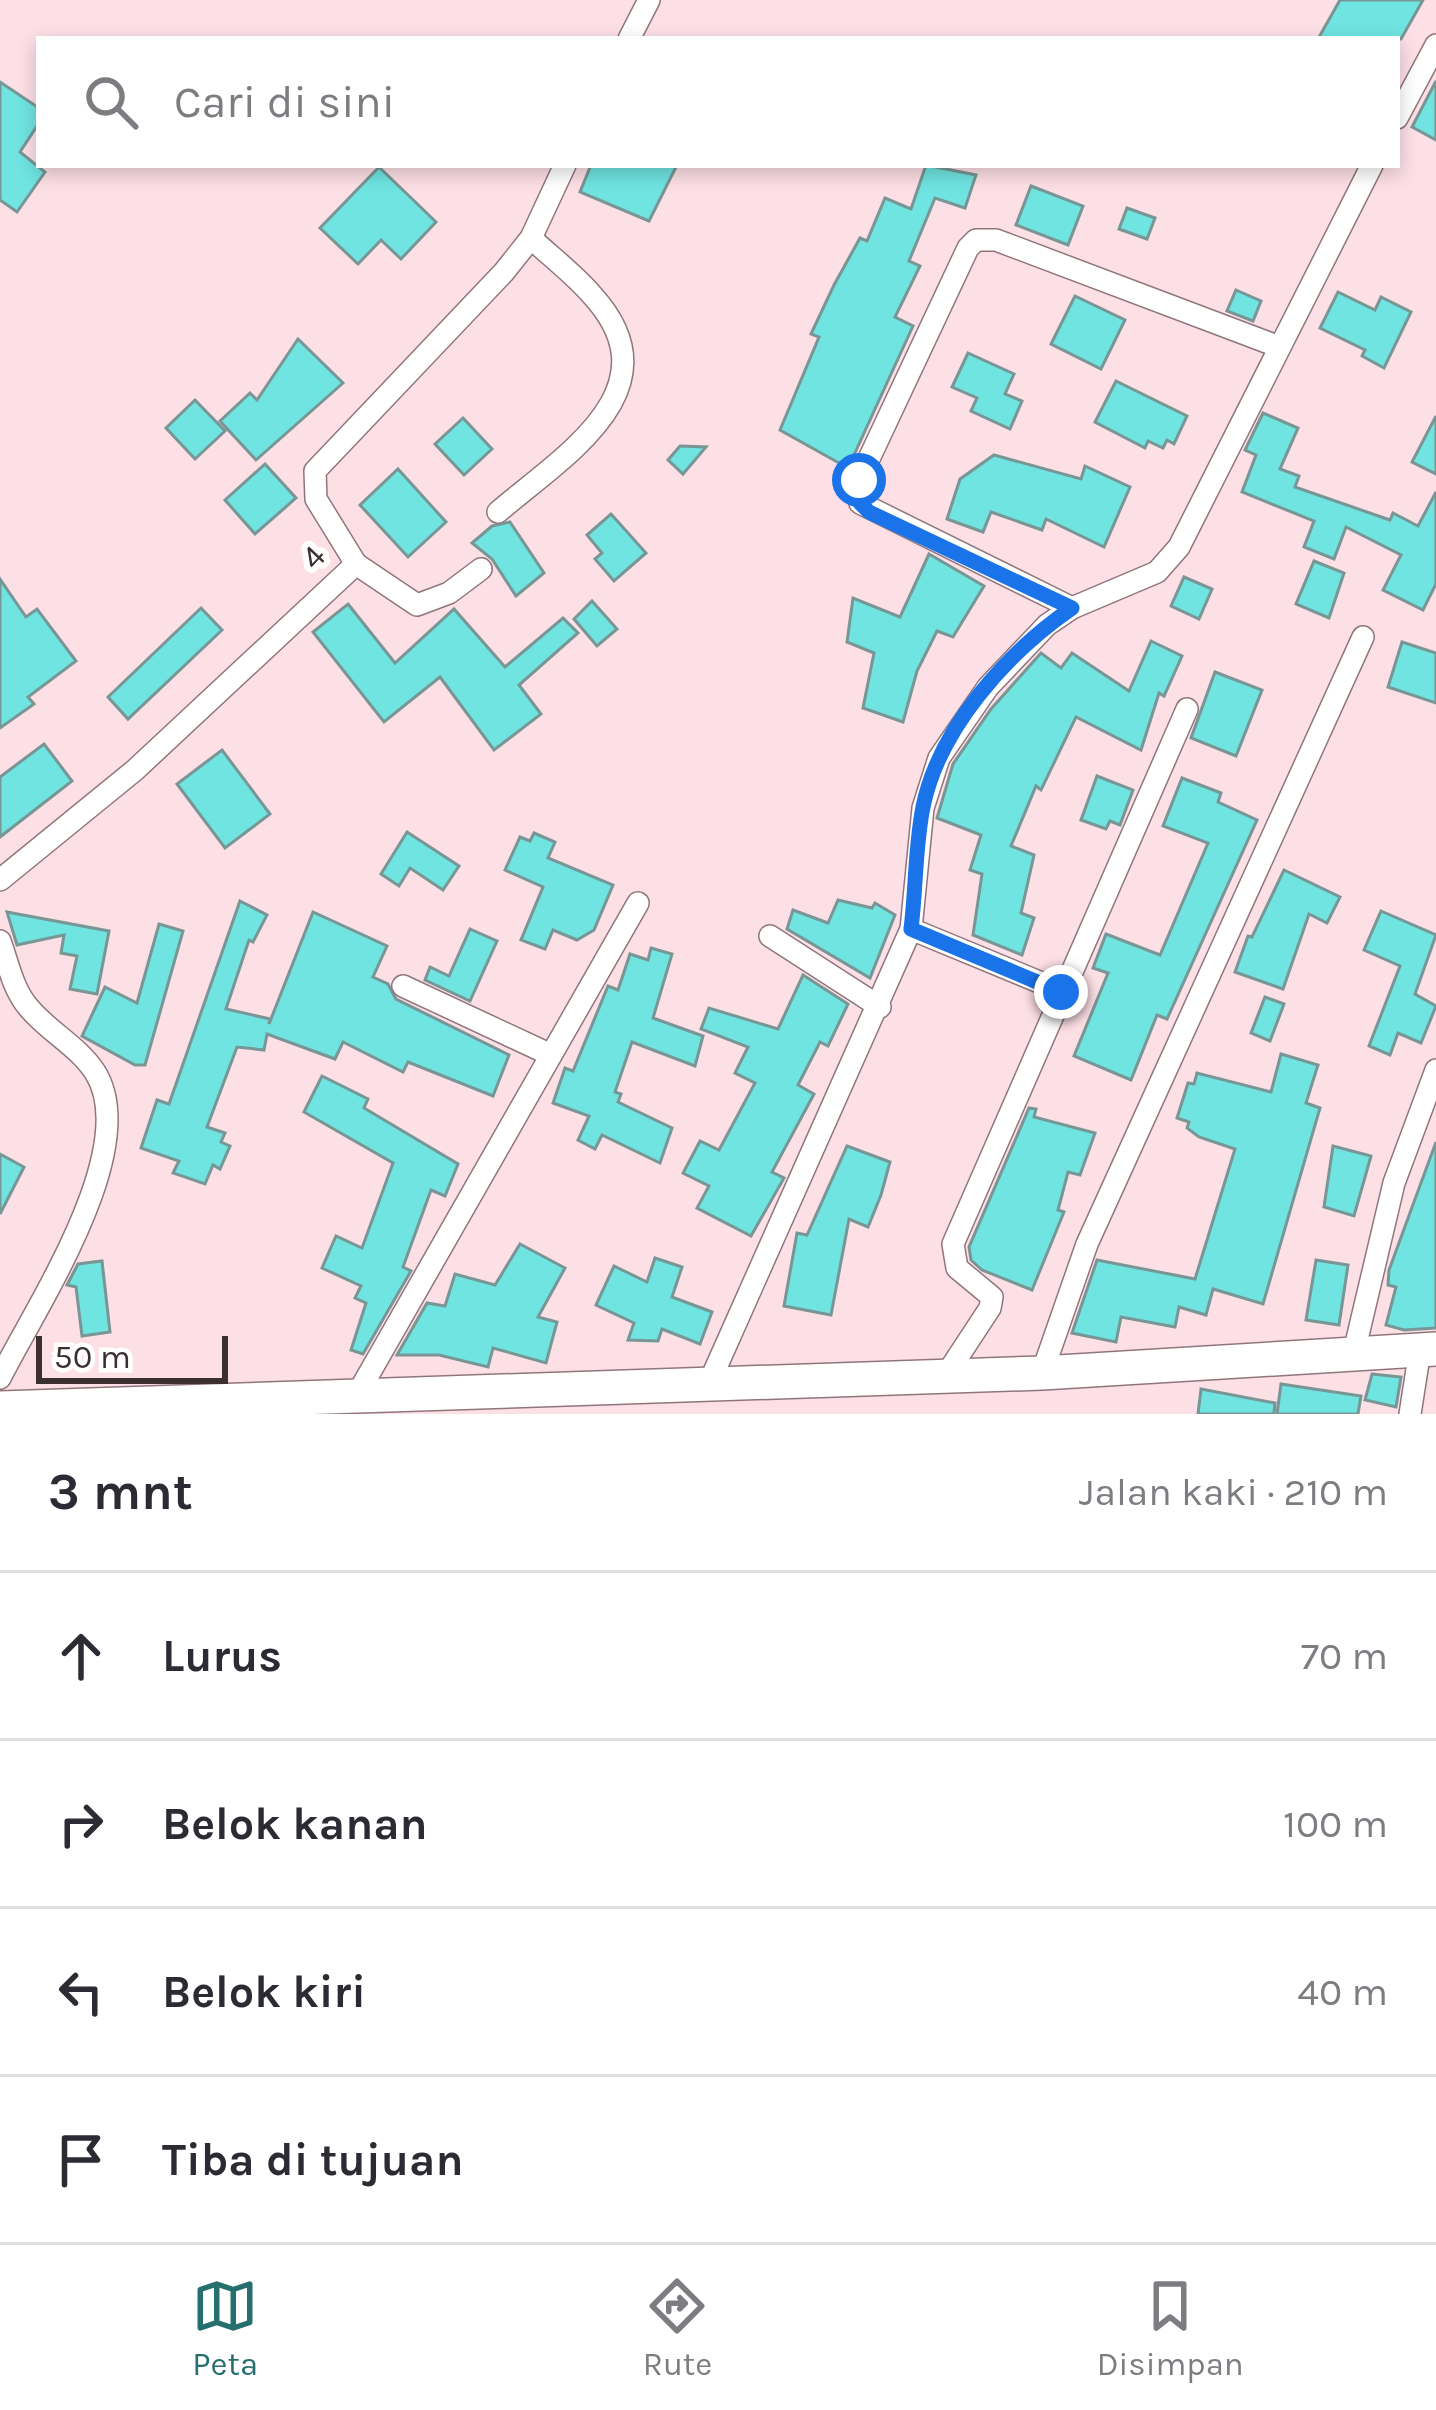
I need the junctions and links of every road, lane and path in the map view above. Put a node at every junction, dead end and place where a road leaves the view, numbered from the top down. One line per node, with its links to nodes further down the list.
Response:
1 (650, 0): 2 (street)
2 (631, 36)
3 (1436, 45): 4 (street)
4 (1426, 87): 5 (street)
5 (1400, 115)
6 (564, 168): 8 (street, 4)
7 (1370, 168): 9 (street)
8 (531, 238): 10 (street); 11 (street, 4)
9 (1277, 346): 13 (street); 13 (street)
10 (498, 512)
11 (356, 564): 12 (street); 16 (street, 4)
12 (482, 569)
13 (1072, 608): 18 (street)
14 (1363, 637): 28 (street)
15 (1187, 709): 22 (street)
16 (0, 880)
17 (638, 903): 24 (street)
18 (911, 929): 22 (street); 23 (street)
19 (770, 936): 23 (street)
20 (0, 941): 30 (street)
21 (403, 986): 24 (street)
22 (1061, 992): 29 (street)
23 (880, 1007): 31 (street)
24 (551, 1055): 32 (street)
25 (1436, 1070): 27 (street)
26 (1428, 1349): 27 (main road); 35 (street)
27 (1354, 1352): 28 (main road)
28 (1042, 1373): 29 (main road)
29 (946, 1375): 31 (main road)
30 (0, 1378)
31 (710, 1381): 32 (main road)
32 (358, 1393): 33 (main road)
33 (268, 1406): 34 (main road)
34 (0, 1408)
35 (1410, 1414)

